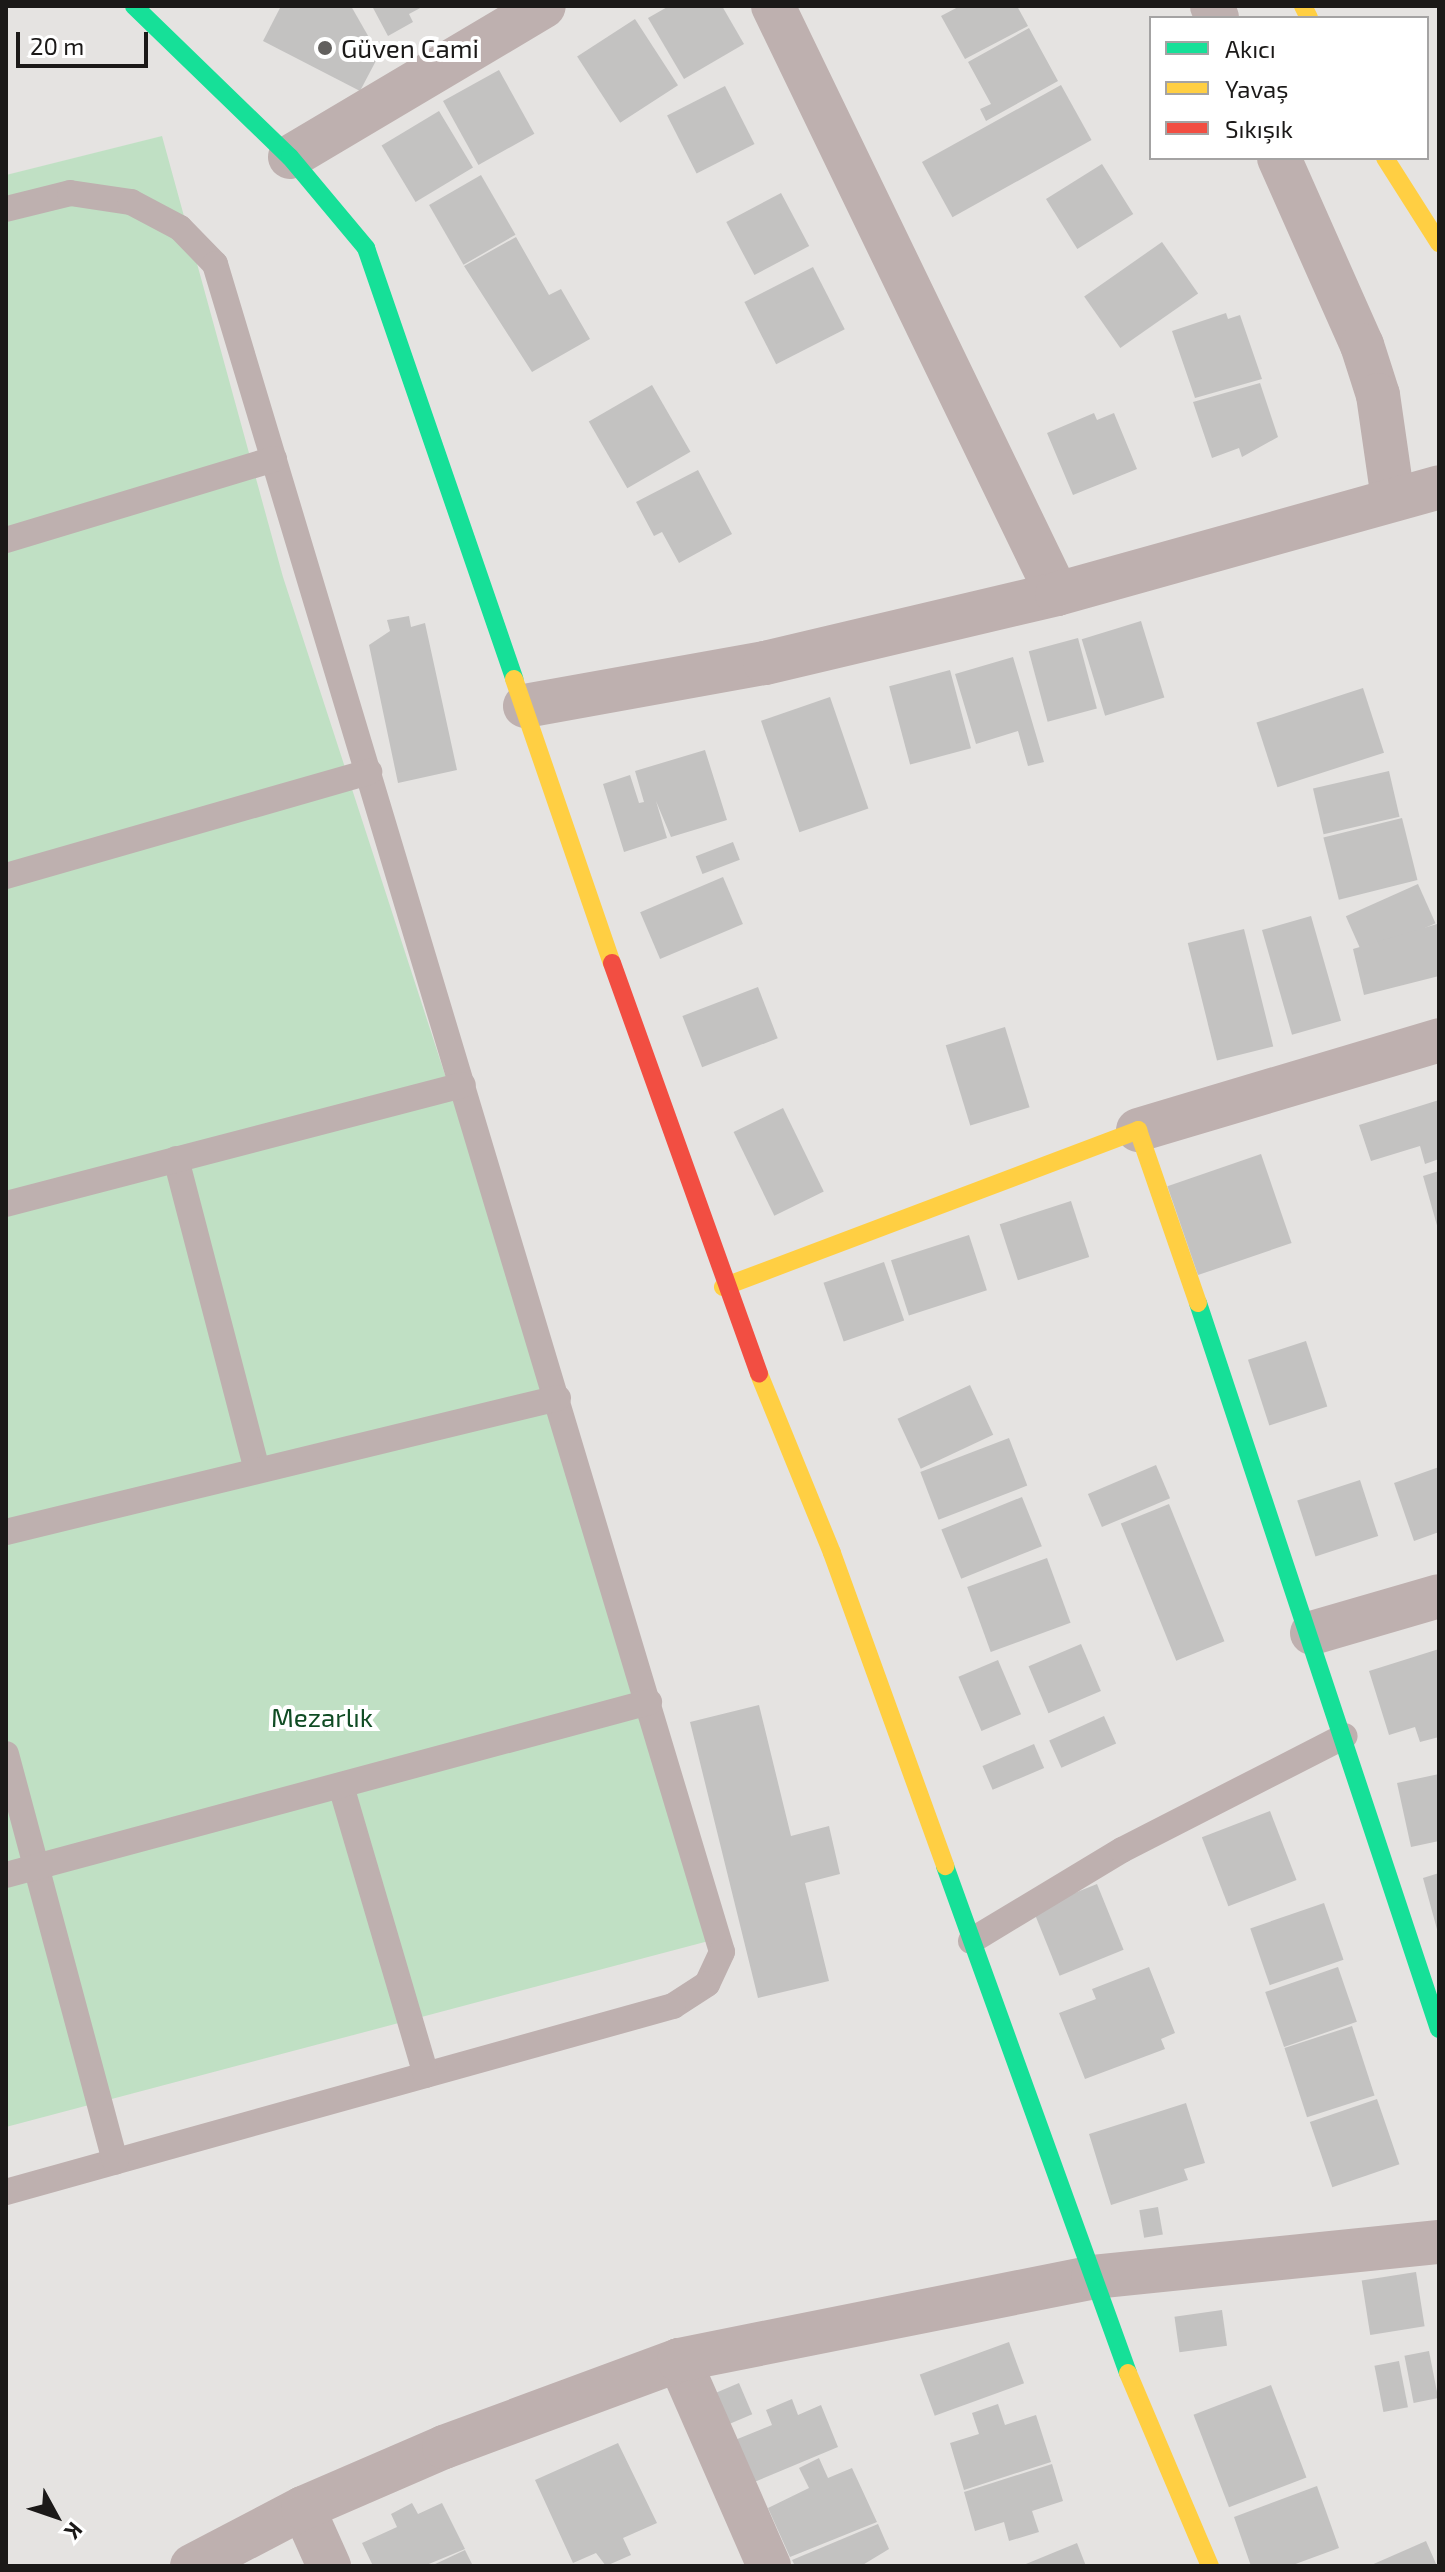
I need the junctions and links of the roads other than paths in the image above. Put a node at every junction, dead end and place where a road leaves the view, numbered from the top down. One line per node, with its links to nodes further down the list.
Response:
1 (134, 6): 4 (main road)
2 (773, 6): 13 (street)
3 (536, 8): 4 (street)
4 (290, 157): 14 (main road)
5 (1280, 160): 11 (street)
6 (1386, 160): 8 (main road)
7 (6, 209): 9 (lane)
8 (1439, 243)
9 (274, 459): 12 (lane); 15 (lane)
10 (1439, 487): 11 (street)
11 (1393, 499): 13 (street)
12 (6, 540)
13 (1057, 594): 14 (street)
14 (525, 706): 22 (main road)
15 (369, 772): 16 (lane); 18 (lane)
16 (6, 876)
17 (1439, 1040): 19 (street)
18 (463, 1085): 20 (lane); 23 (lane)
19 (1138, 1130): 22 (main road); 27 (main road)
20 (176, 1159): 21 (lane); 24 (lane)
21 (6, 1204)
22 (723, 1287): 34 (main road)
23 (558, 1398): 24 (lane); 28 (lane)
24 (257, 1470): 25 (lane)
25 (6, 1532)
26 (1439, 1596): 27 (street)
27 (1312, 1633): 29 (main road)
28 (649, 1702): 31 (lane); 36 (lane)
29 (1345, 1736): 34 (lane); 35 (main road)
30 (6, 1754): 32 (lane)
31 (341, 1786): 32 (lane); 36 (lane)
32 (36, 1868): 33 (lane); 37 (lane)
33 (6, 1875)
34 (971, 1941): 40 (main road)
35 (1439, 2029)
36 (426, 2075): 37 (lane)
37 (115, 2162): 38 (lane)
38 (6, 2192)
39 (1439, 2242): 40 (street)
40 (1093, 2277): 41 (street); 46 (main road)
41 (679, 2360): 42 (street); 45 (street)
42 (303, 2508): 43 (street); 44 (street)
43 (192, 2566)
44 (329, 2566)
45 (769, 2566)
46 (1210, 2566)

